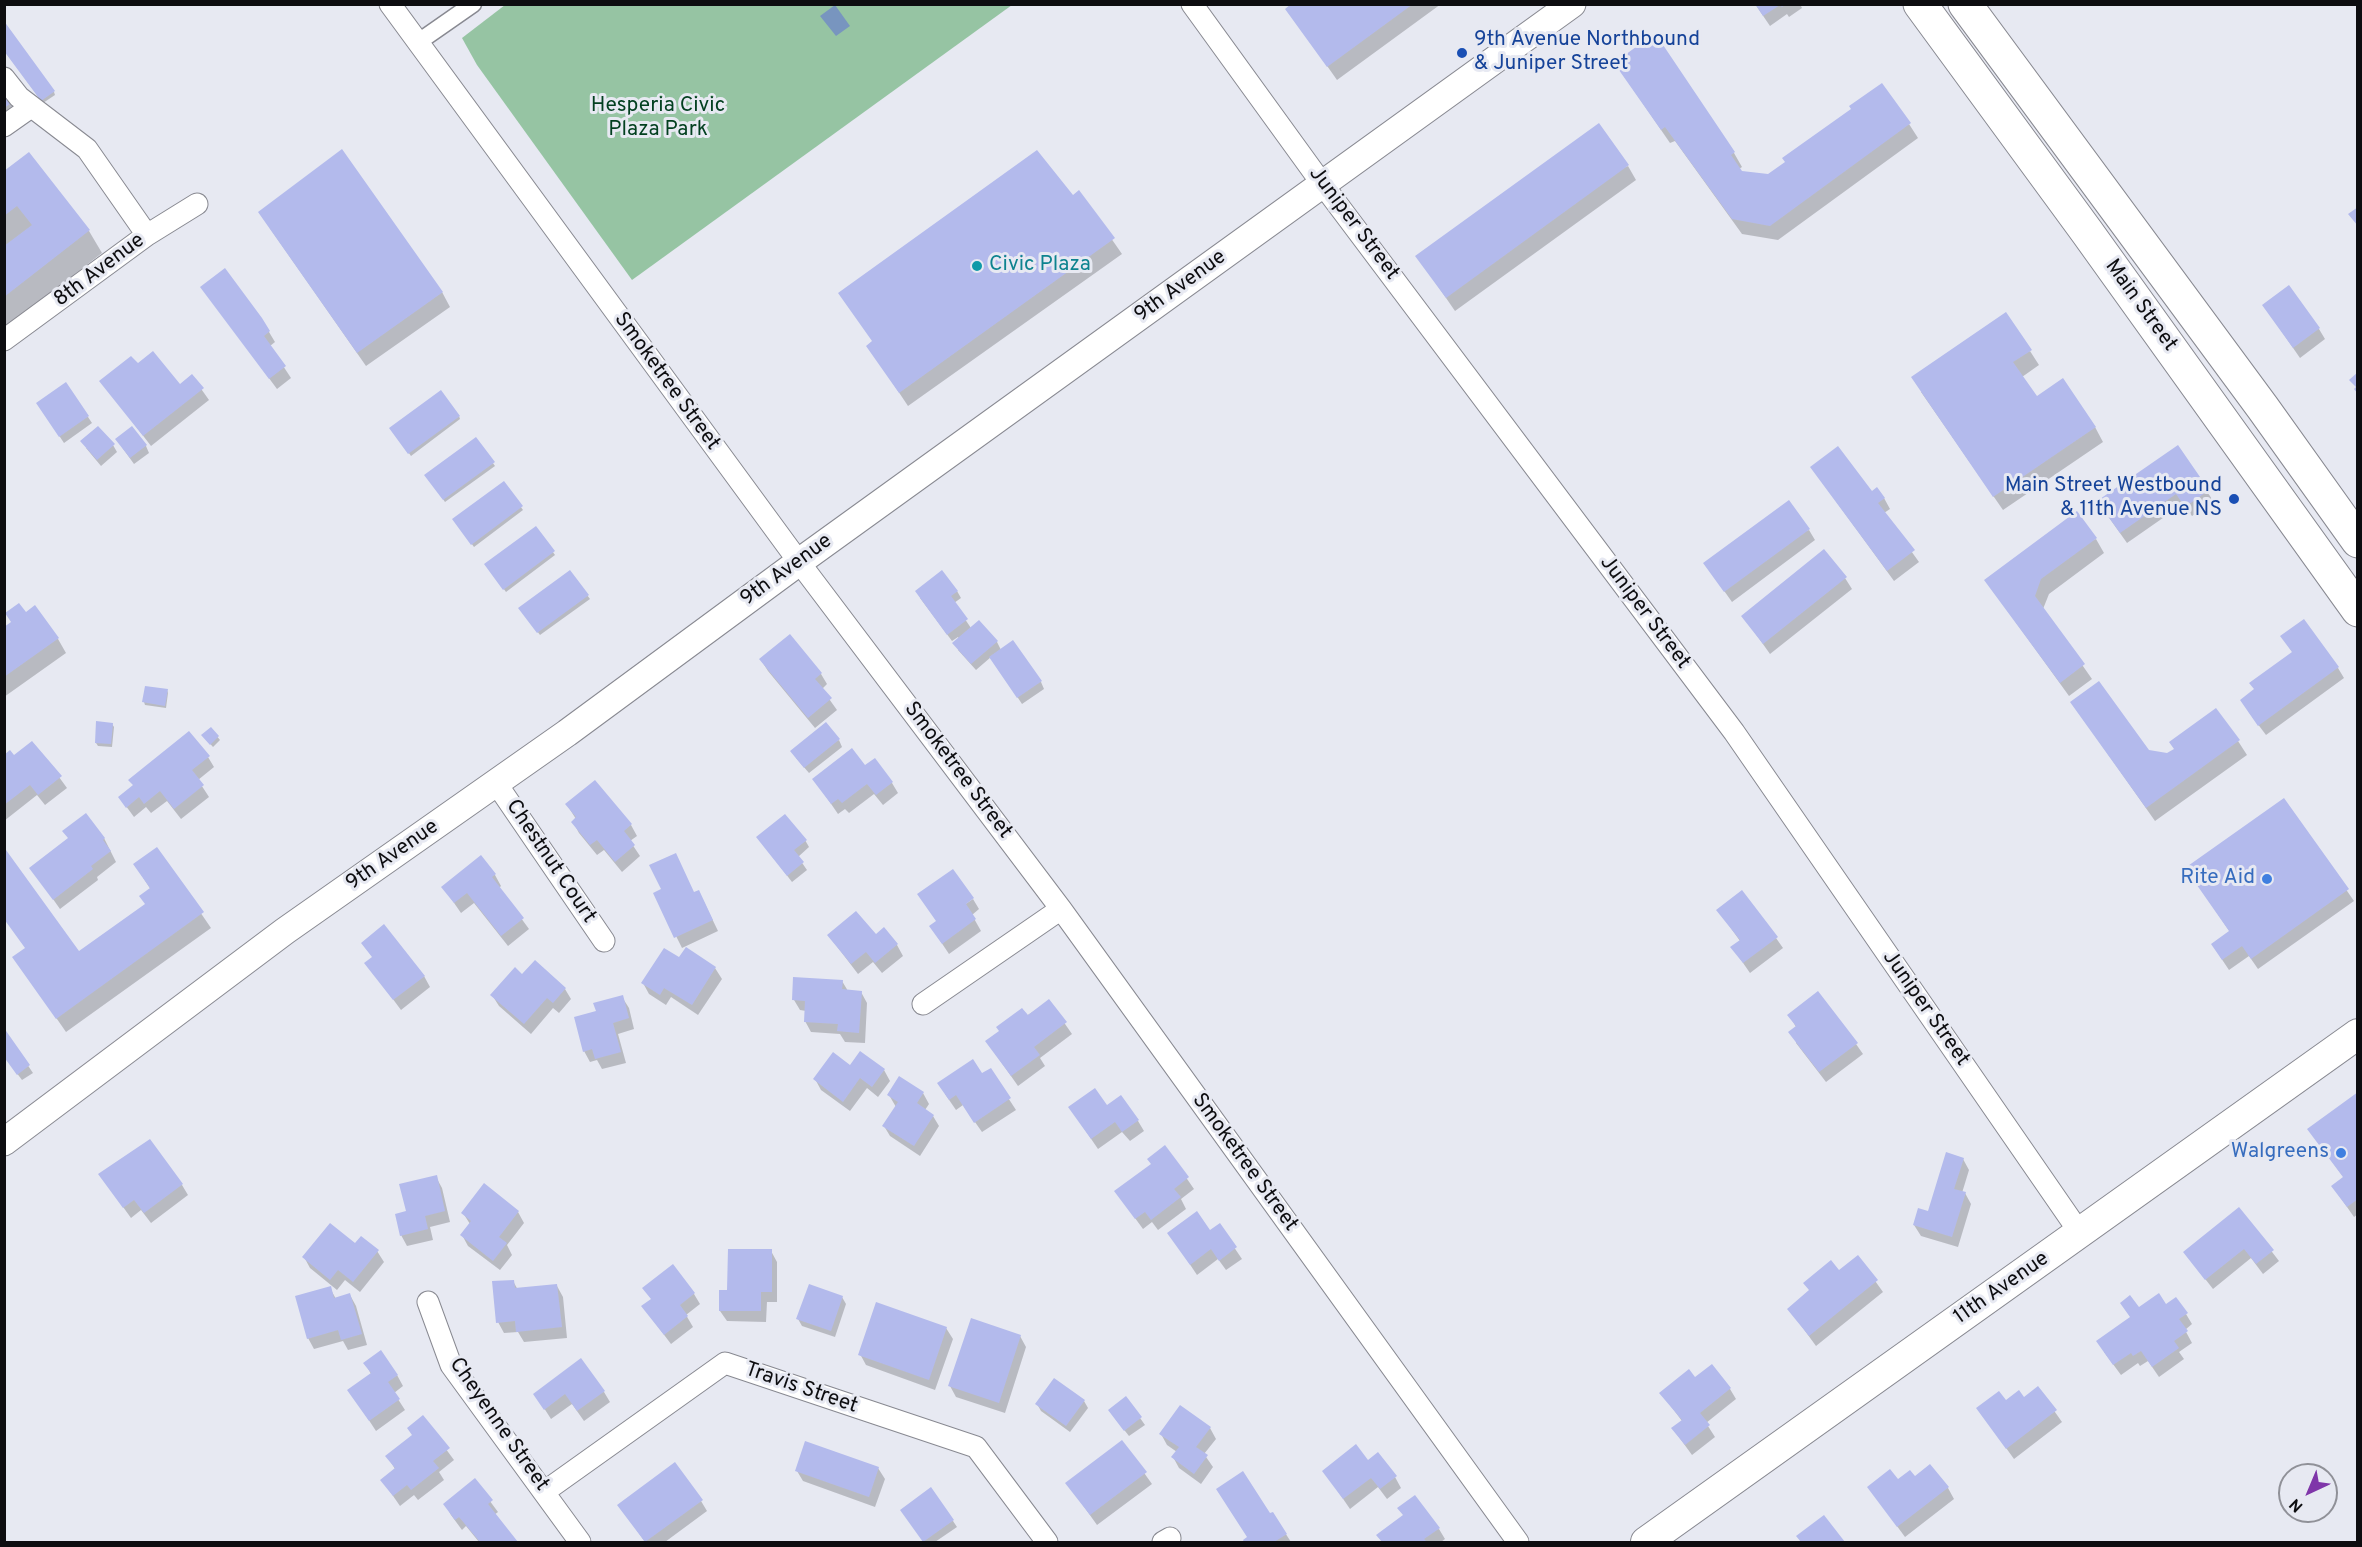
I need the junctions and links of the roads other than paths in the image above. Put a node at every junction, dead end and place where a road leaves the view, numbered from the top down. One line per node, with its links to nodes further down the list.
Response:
1 (390, 4): 7 (street, Smoketree Street)
2 (473, 4): 7 (street)
3 (1192, 4): 11 (street, Juniper Street)
4 (1572, 4): 11 (street, 9th Avenue)
5 (1920, 4): 13 (main road, Main Street)
6 (1965, 4): 16 (main road, Main Street)
7 (417, 43): 18 (street, Smoketree Street)
8 (4, 78): 9 (street)
9 (31, 107): 10 (street); 14 (street)
10 (4, 126)
11 (1323, 185): 18 (street, 9th Avenue); 26 (street, Juniper Street)
12 (196, 204): 14 (street, 8th Avenue)
13 (2087, 231): 16 (main road); 19 (main road, Main Street)
14 (147, 235): 15 (street, 8th Avenue)
15 (4, 340)
16 (2263, 408): 17 (main road, Main Street)
17 (2358, 541)
18 (799, 562): 20 (street, 9th Avenue); 21 (street, Smoketree Street)
19 (2358, 610)
20 (496, 783): 22 (street, Chestnut Court); 25 (street, 9th Avenue)
21 (1061, 909): 23 (street); 31 (street, Smoketree Street)
22 (604, 941)
23 (923, 1004)
24 (2358, 1034): 26 (main road, 11th Avenue)
25 (4, 1142)
26 (2080, 1233): 32 (main road, 11th Avenue)
27 (428, 1302): 28 (street, Cheyenne Street)
28 (544, 1492): 29 (street, Cheyenne Street); 30 (street, Travis Street)
29 (580, 1542)
30 (1047, 1542)
31 (1518, 1542)
32 (1646, 1542)

